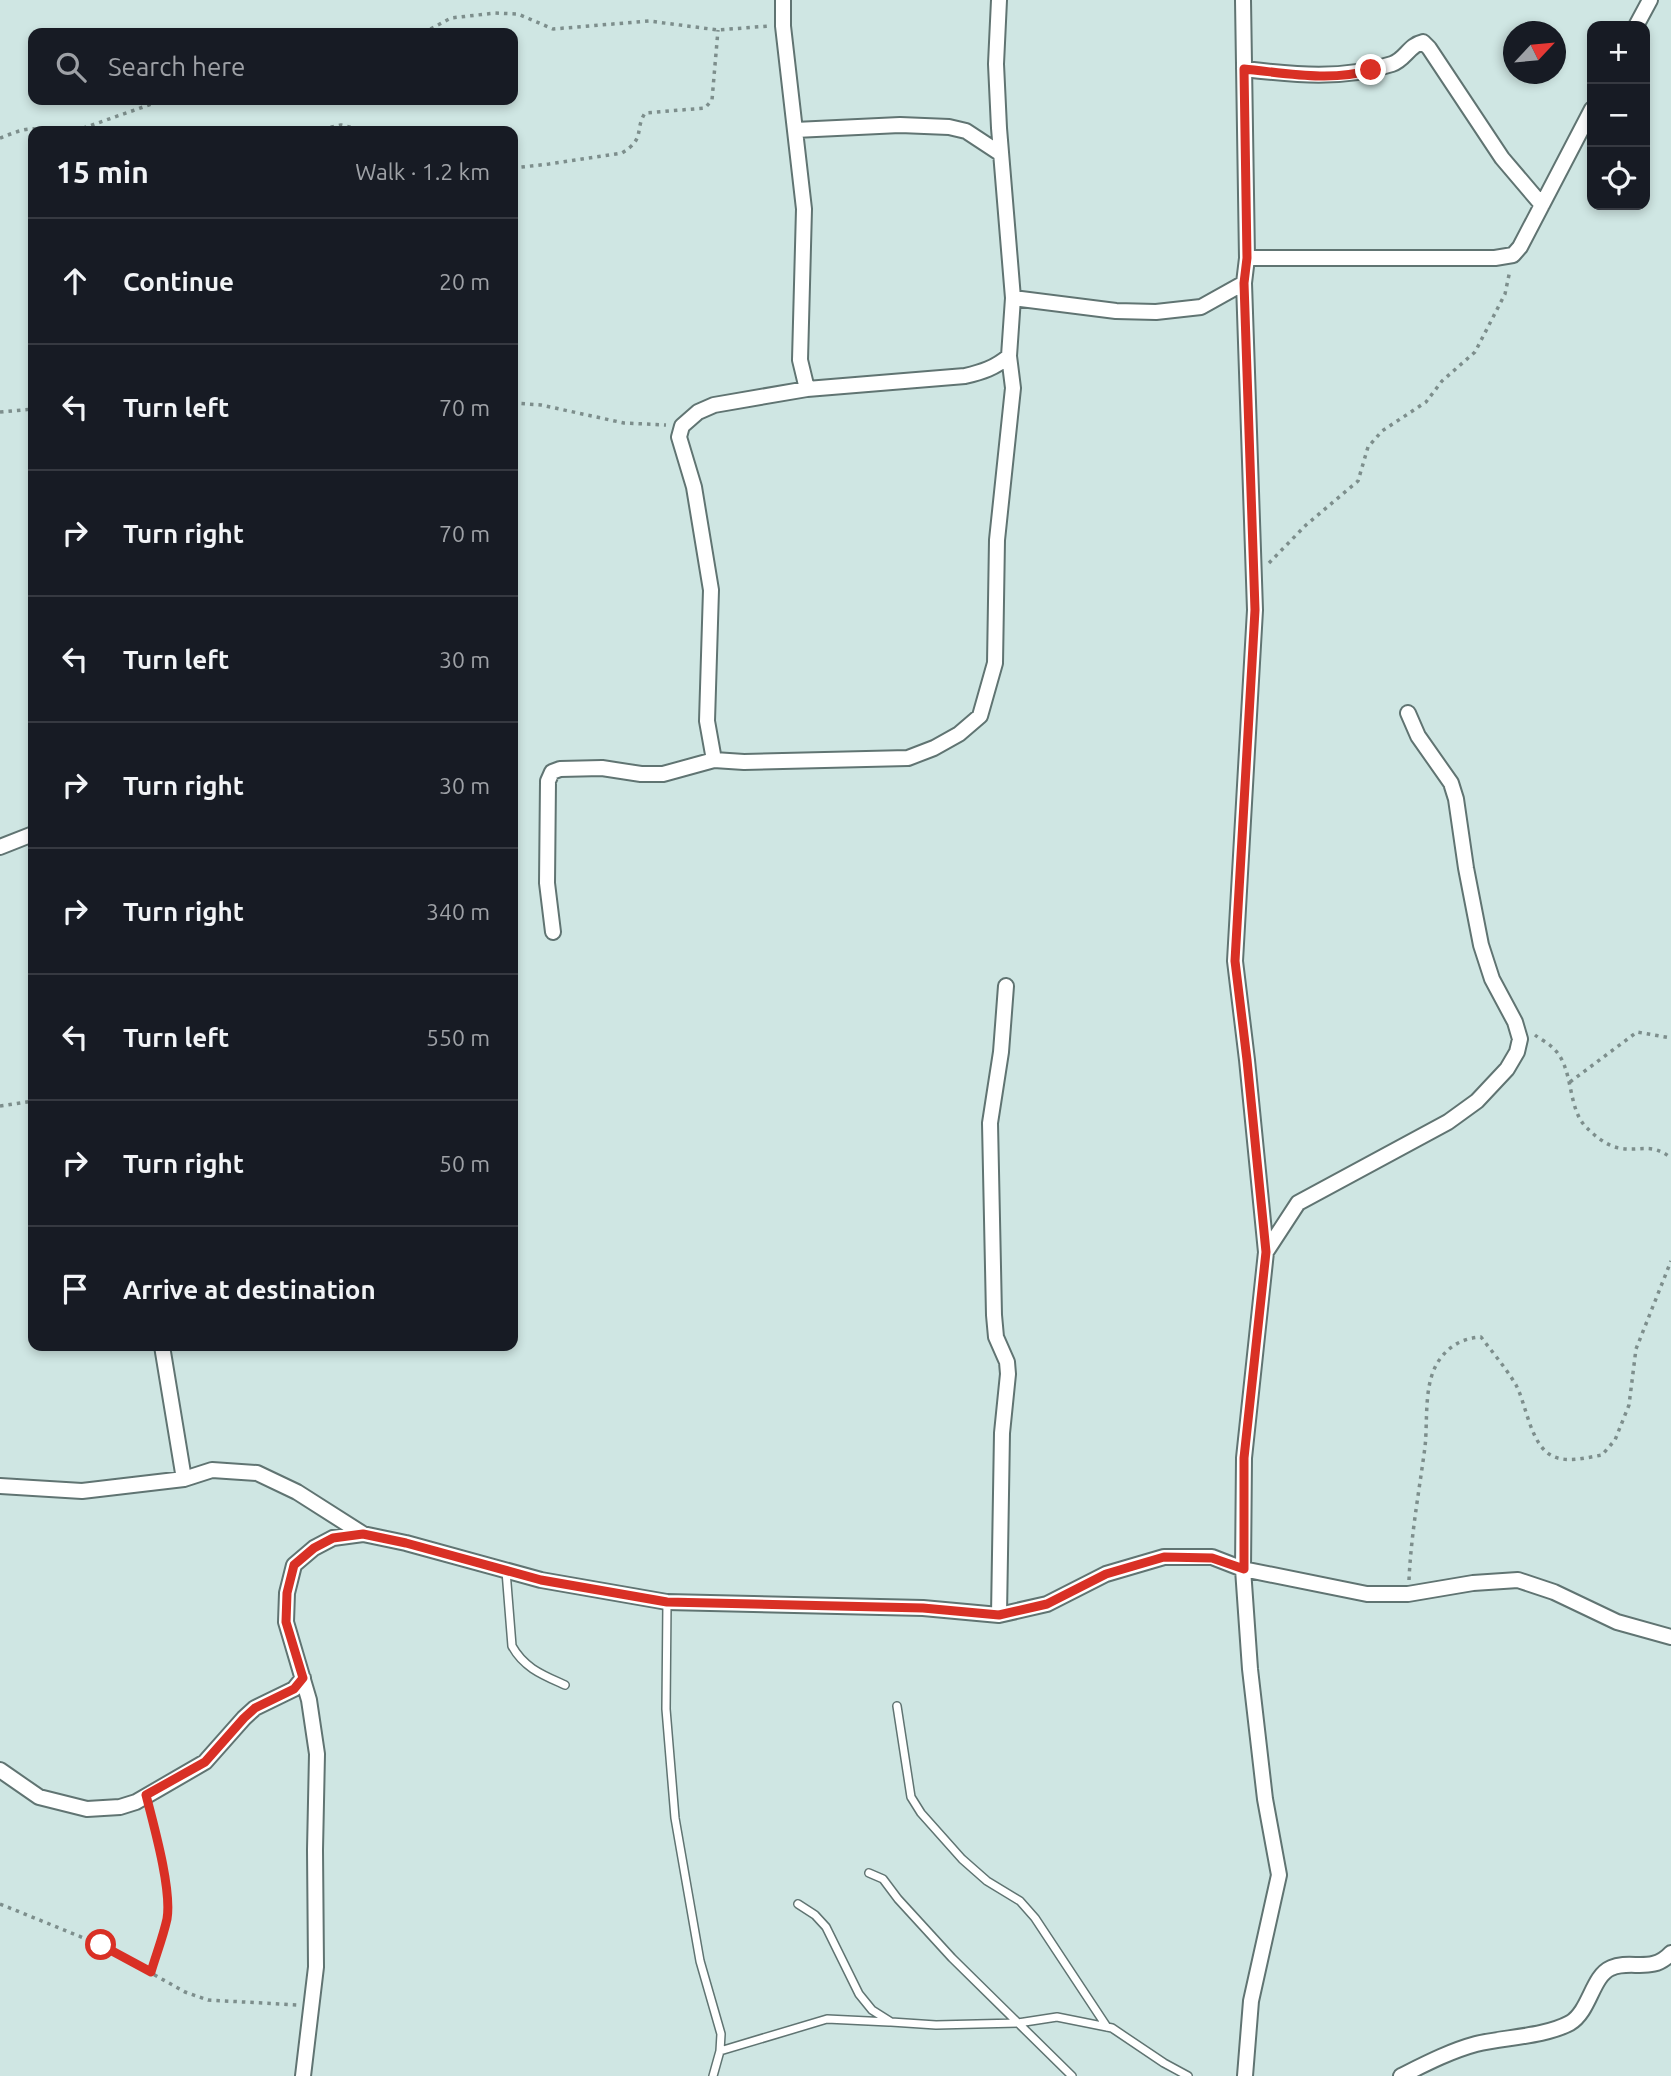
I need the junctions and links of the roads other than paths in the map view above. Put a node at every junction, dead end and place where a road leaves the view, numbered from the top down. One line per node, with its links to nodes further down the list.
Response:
1 (783, 0): 8 (street)
2 (999, 0): 9 (street)
3 (1243, 0): 6 (street)
4 (1650, 0): 5 (street)
5 (1639, 21)
6 (1244, 69): 10 (street); 11 (street)
7 (1587, 119): 10 (street)
8 (794, 130): 9 (street); 15 (street)
9 (1001, 154): 13 (street)
10 (1542, 205): 11 (street)
11 (1247, 258): 12 (street)
12 (1244, 283): 13 (street); 22 (street)
13 (1013, 298): 14 (street)
14 (1009, 356): 15 (street); 17 (street)
15 (807, 389): 17 (street)
16 (1408, 713): 22 (street)
17 (714, 760): 20 (street)
18 (28, 836): 19 (street)
19 (0, 846)
20 (553, 932)
21 (1006, 986): 30 (street)
22 (1266, 1252): 27 (street)
23 (163, 1351): 24 (street)
24 (184, 1479): 25 (street); 26 (street)
25 (0, 1486)
26 (363, 1534): 28 (street); 32 (street)
27 (1244, 1569): 30 (street); 31 (street); 48 (street)
28 (506, 1570): 29 (street); 33 (lane)
29 (667, 1602): 30 (street); 42 (lane)
30 (999, 1615)
31 (1671, 1637)
32 (303, 1678): 35 (street); 44 (street)
33 (565, 1685)
34 (897, 1706): 41 (lane)
35 (0, 1770)
36 (869, 1873): 40 (lane)
37 (797, 1904): 39 (lane)
38 (1671, 1953): 43 (street)
39 (891, 2022): 40 (lane); 42 (lane)
40 (1018, 2023): 41 (lane); 46 (lane)
41 (1107, 2027): 47 (lane)
42 (720, 2051): 45 (lane)
43 (1432, 2060): 49 (street); 50 (street)
44 (303, 2076)
45 (713, 2076)
46 (1072, 2076)
47 (1188, 2076)
48 (1245, 2076)
49 (1401, 2076)
50 (1430, 2076)

